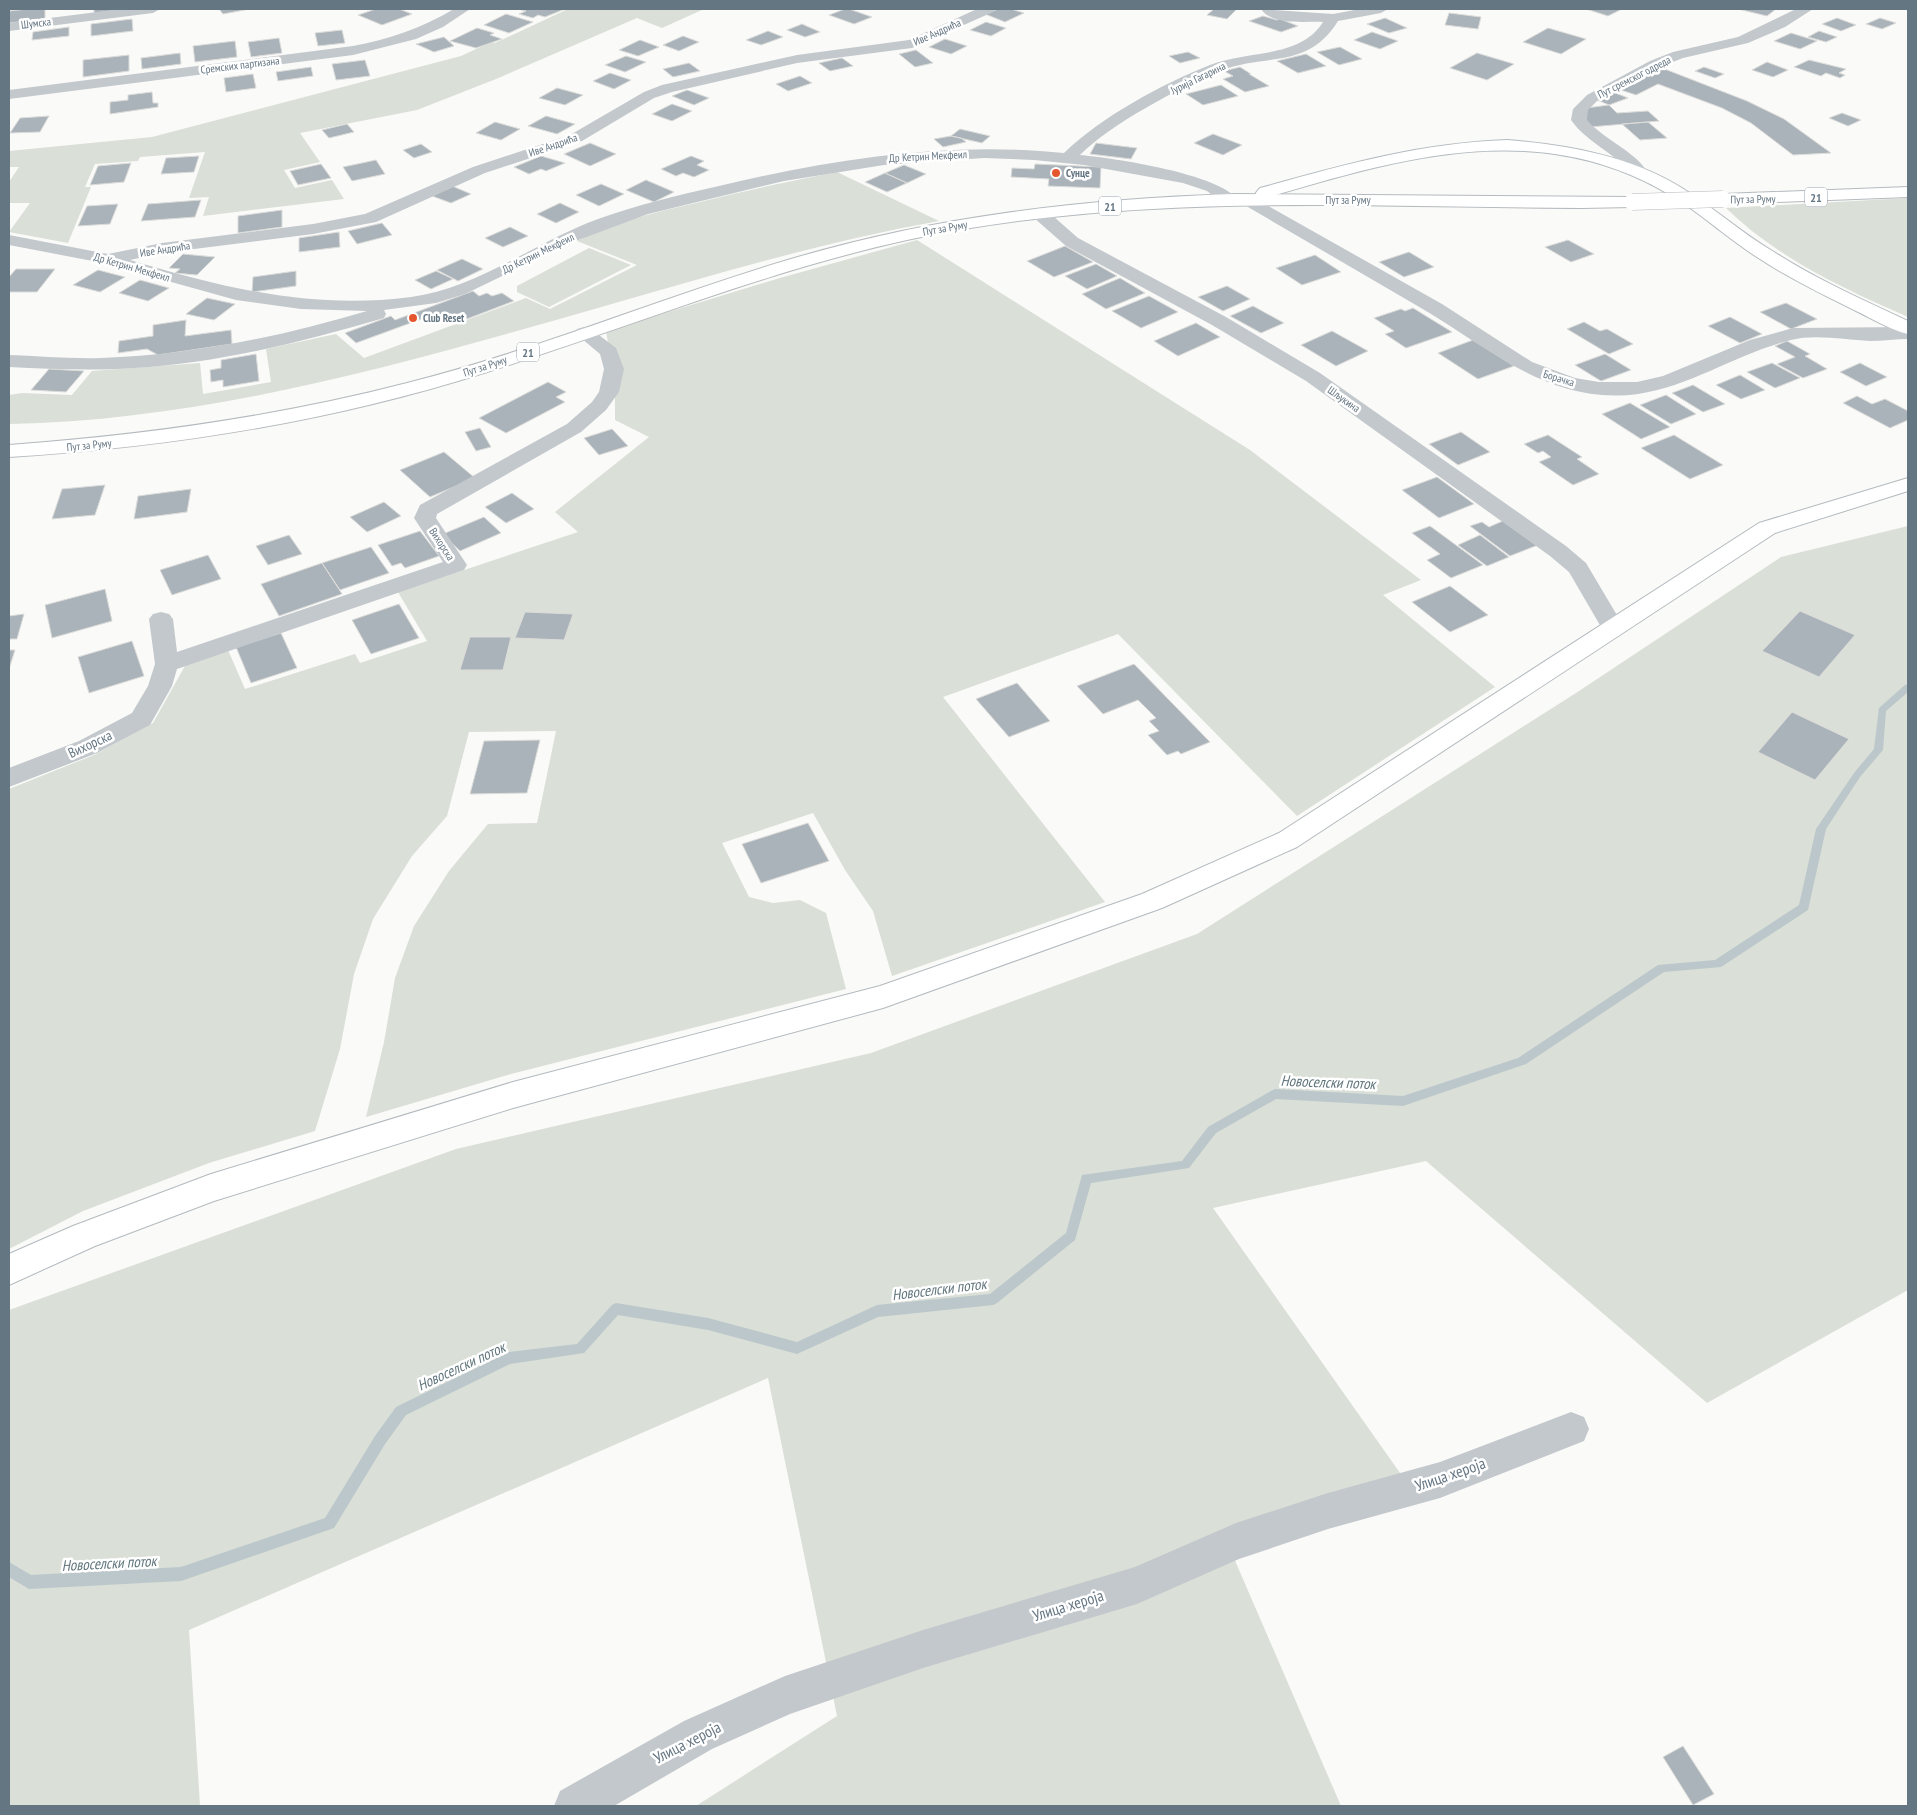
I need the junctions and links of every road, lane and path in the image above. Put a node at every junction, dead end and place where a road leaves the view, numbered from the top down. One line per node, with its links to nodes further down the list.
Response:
1 (153, 9): 8 (street, Шумска)
2 (463, 9): 9 (street, Сремских партизана)
3 (988, 9): 16 (street, Иве Андрића)
4 (1268, 9): 7 (street)
5 (1381, 9): 7 (street)
6 (1806, 9): 11 (street, Пут сремског одреда)
7 (1333, 18): 10 (street, Јурија Гагарина)
8 (9, 27)
9 (9, 95)
10 (1069, 156): 13 (street, Др Кетрин Мекфеил); 17 (street, Др Кетрин Мекфеил)
11 (1640, 174): 13 (main road); 18 (main road)
12 (1908, 192): 13 (main road, Пут за Руму / 21, bridge)
13 (1247, 199): 14 (main road, Пут за Руму / 21); 20 (street, Борачка)
14 (1039, 213): 19 (main road, Пут за Руму / 21); 25 (street, Шљукина)
15 (9, 240): 16 (street, Др Кетрин Мекфеил)
16 (109, 259): 17 (street, Др Кетрин Мекфеил)
17 (414, 302): 21 (street)
18 (1908, 328)
19 (584, 333): 22 (main road, Пут за Руму / 21); 26 (street, Вихорска)
20 (1908, 333)
21 (9, 361)
22 (9, 451)
23 (1908, 484): 25 (main road)
24 (161, 619): 26 (street, Вихорска)
25 (1612, 627): 28 (main road)
26 (167, 664): 27 (street, Вихорска)
27 (9, 778)
28 (9, 1270)
29 (1571, 1429): 30 (street, Улица хероја)
30 (575, 1806)

